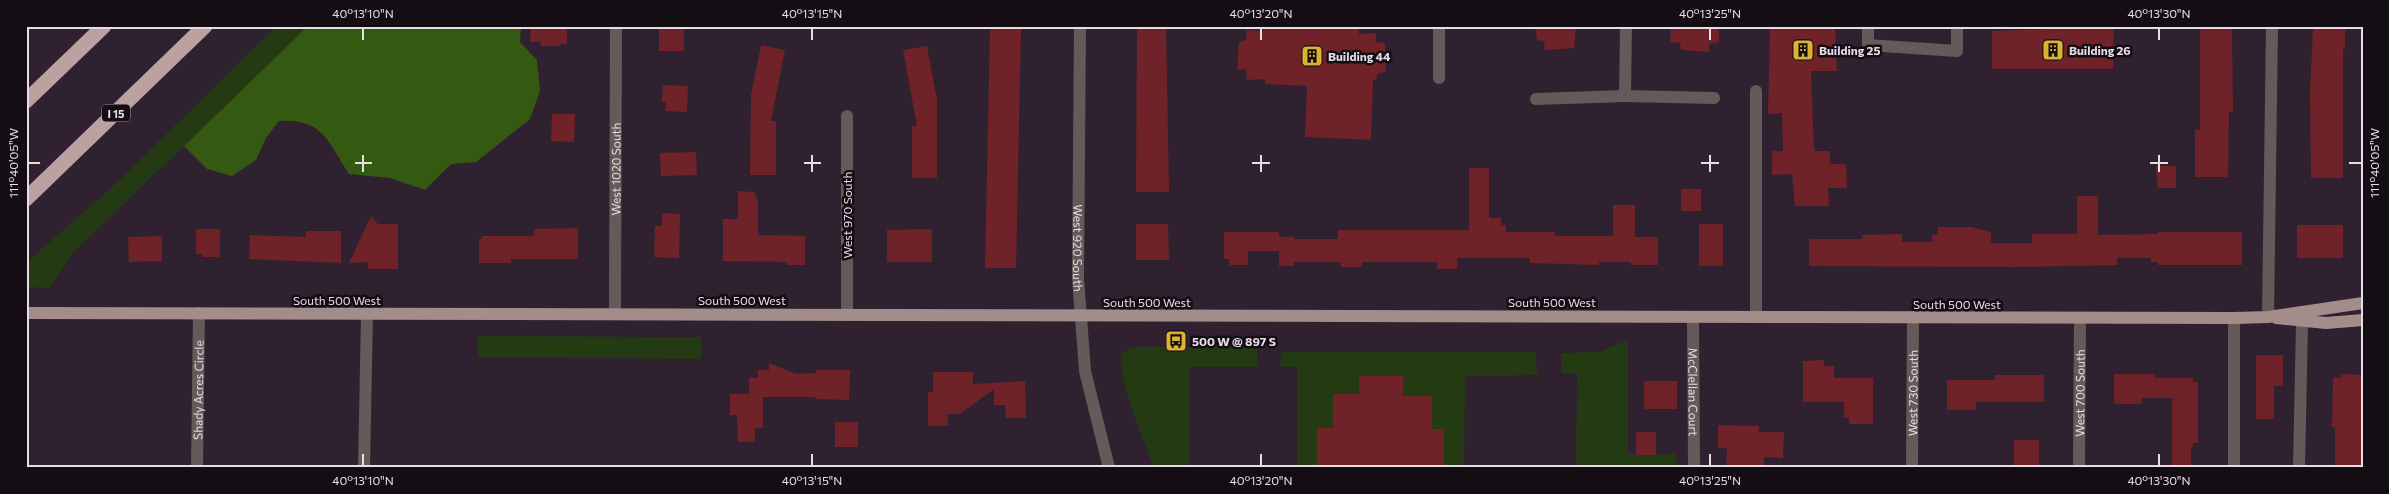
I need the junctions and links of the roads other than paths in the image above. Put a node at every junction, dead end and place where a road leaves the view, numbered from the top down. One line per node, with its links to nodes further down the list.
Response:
1 (104, 26): 15 (highway)
2 (205, 26): 17 (highway, I 15)
3 (616, 26): 21 (street, West 1020 South)
4 (1080, 26): 24 (street, West 920 South)
5 (1439, 26): 10 (street)
6 (1626, 26): 12 (street)
7 (1868, 26): 8 (street)
8 (1957, 26)
9 (2272, 26): 28 (street)
10 (1439, 78)
11 (1756, 91): 26 (street)
12 (1625, 96): 13 (street); 14 (street)
13 (1714, 98)
14 (1536, 99)
15 (26, 101)
16 (848, 116): 23 (street, West 970 South)
17 (26, 199)
18 (2363, 303): 28 (main road, South 500 West)
19 (26, 313): 20 (main road, South 500 West)
20 (199, 313): 22 (main road, South 500 West); 33 (street, Shady Acres Circle)
21 (615, 313): 22 (main road, South 500 West); 23 (main road, South 500 West)
22 (367, 314): 34 (street)
23 (846, 314): 24 (main road, South 500 West)
24 (1080, 316): 25 (main road, South 500 West); 35 (street, West 920 South)
25 (1693, 316): 26 (main road, South 500 West); 36 (street, McClellan Court)
26 (1756, 316): 27 (main road, South 500 West)
27 (1913, 317): 29 (main road, South 500 West); 37 (street, West 730 South)
28 (2268, 317): 30 (main road, South 500 West); 32 (main road, South 500 West)
29 (2080, 318): 30 (main road, South 500 West); 38 (street, West 700 South)
30 (2234, 318): 39 (street)
31 (2363, 320): 32 (main road, South 500 West)
32 (2302, 322): 40 (street)
33 (197, 468)
34 (364, 468)
35 (1109, 468)
36 (1694, 468)
37 (1912, 468)
38 (2079, 468)
39 (2234, 468)
40 (2299, 468)

